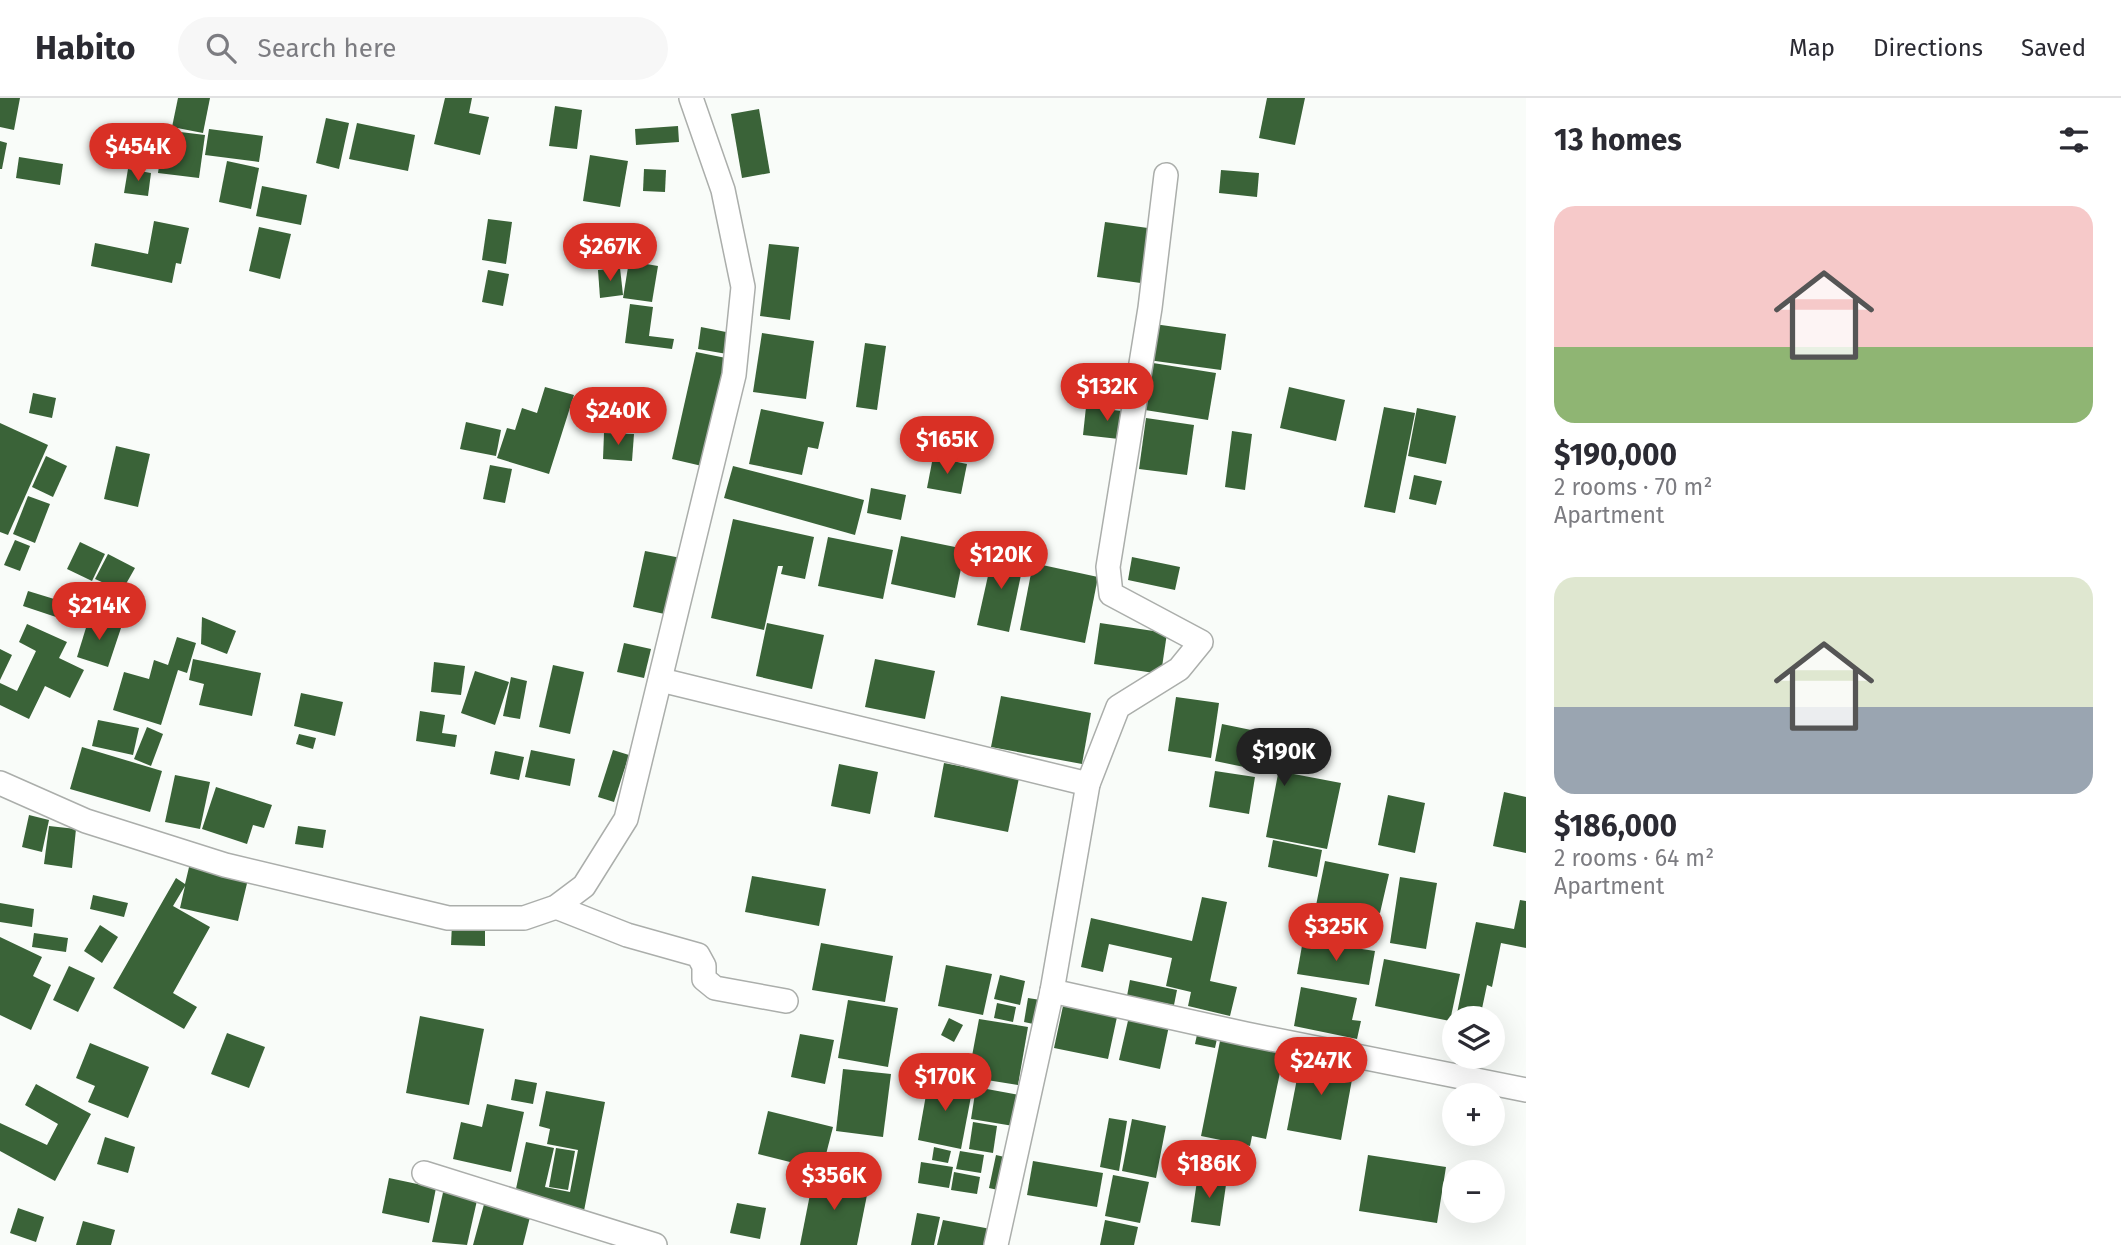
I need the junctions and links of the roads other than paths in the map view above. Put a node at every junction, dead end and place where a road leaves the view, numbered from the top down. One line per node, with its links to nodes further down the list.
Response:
1 (691, 98): 3 (street)
2 (1166, 175): 5 (street)
3 (661, 680): 5 (street); 6 (street)
4 (0, 783): 6 (street)
5 (1088, 784): 7 (street)
6 (556, 907): 8 (street)
7 (1052, 990): 9 (street); 12 (street)
8 (786, 1001)
9 (1526, 1090)
10 (424, 1172): 11 (street)
11 (655, 1245)
12 (996, 1245)

